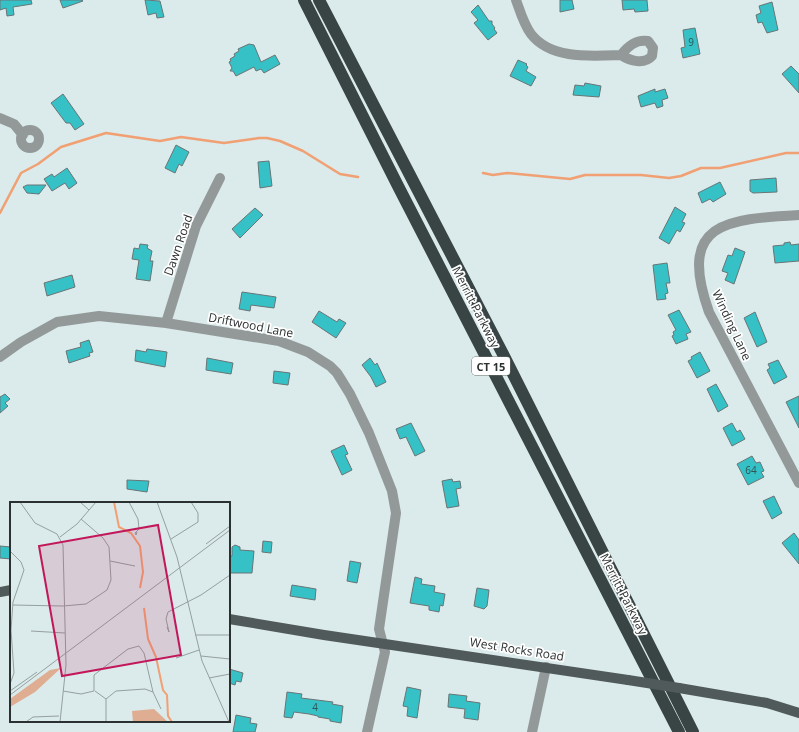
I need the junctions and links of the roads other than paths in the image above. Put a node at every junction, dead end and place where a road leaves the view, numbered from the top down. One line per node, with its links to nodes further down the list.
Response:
1 (304, 0): 20 (highway, Merritt Parkway / CT 15)
2 (319, 0): 21 (highway, Merritt Parkway / CT 15)
3 (516, 0): 4 (street)
4 (621, 55)
5 (0, 118): 6 (street)
6 (23, 135)
7 (220, 178): 9 (street, Dawn Road)
8 (799, 215): 11 (street, Winding Lane)
9 (166, 323): 10 (street, Driftwood Lane); 15 (street, Driftwood Lane)
10 (0, 357)
11 (799, 483)
12 (10, 590): 13 (main road)
13 (0, 592)
14 (230, 619): 15 (main road, West Rocks Road)
15 (382, 642): 16 (main road, West Rocks Road); 18 (street, Driftwood Lane)
16 (546, 667): 17 (main road, West Rocks Road, bridge); 19 (street)
17 (799, 713)
18 (367, 732)
19 (532, 732)
20 (679, 732)
21 (693, 732)

